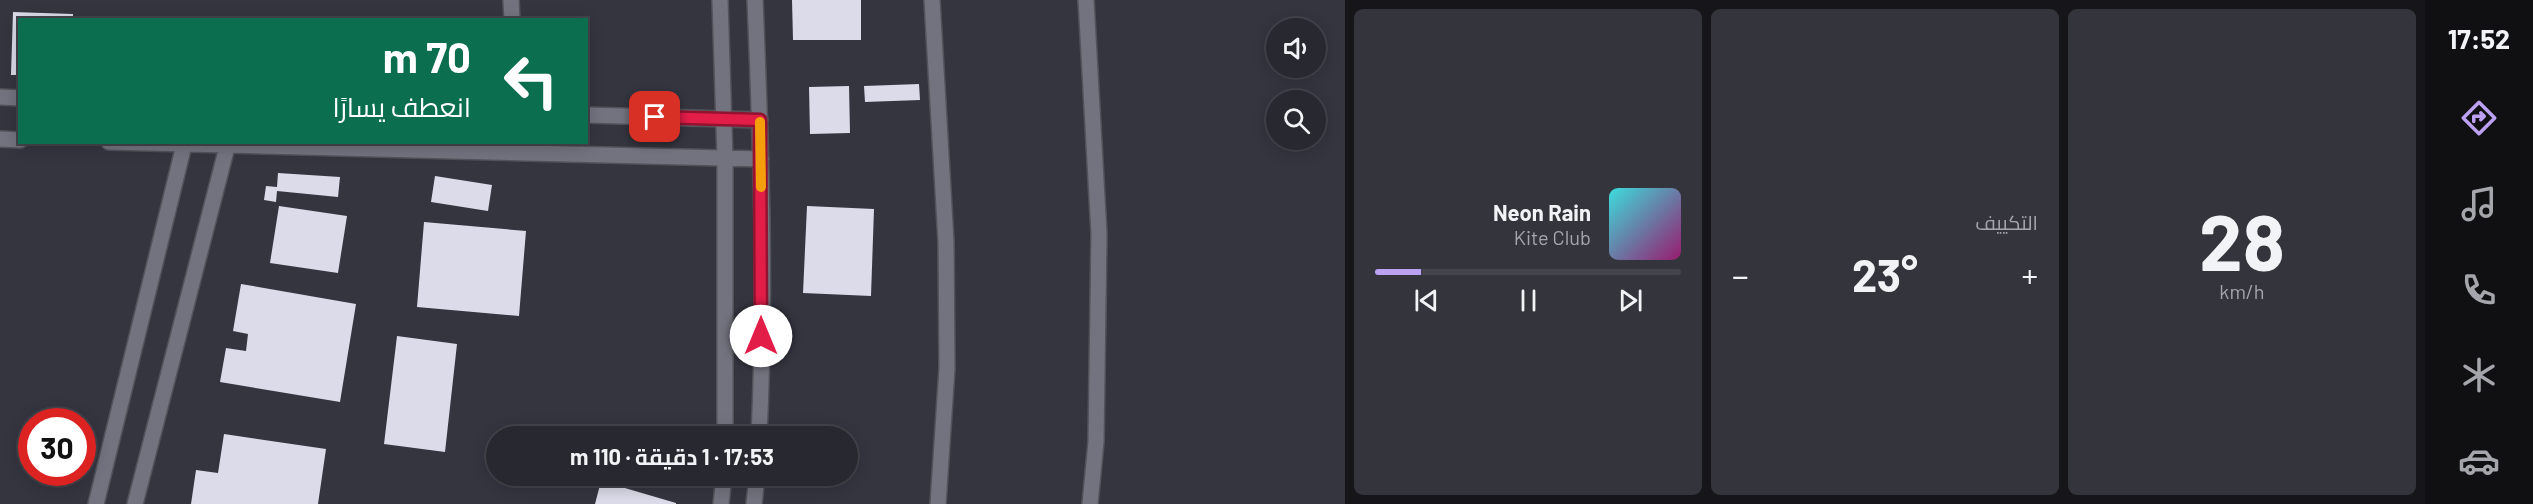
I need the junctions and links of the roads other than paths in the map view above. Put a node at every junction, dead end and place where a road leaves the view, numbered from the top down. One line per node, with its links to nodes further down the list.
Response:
1 (511, 0): 6 (street)
2 (720, 0): 10 (street)
3 (755, 0): 11 (street)
4 (932, 0): 27 (street)
5 (1086, 0): 28 (street)
6 (512, 18)
7 (0, 97): 8 (street)
8 (18, 98)
9 (588, 115): 10 (street)
10 (724, 119): 11 (street); 17 (street)
11 (760, 120): 18 (street)
12 (0, 139): 13 (street)
13 (18, 140)
14 (159, 144): 15 (street)
15 (184, 145): 16 (street); 23 (street)
16 (227, 147): 17 (street); 24 (street)
17 (725, 159): 18 (street); 19 (street)
18 (761, 159): 20 (street)
19 (725, 426)
20 (759, 426)
21 (723, 486): 25 (street)
22 (756, 486): 26 (street)
23 (96, 504)
24 (135, 504)
25 (721, 504)
26 (754, 504)
27 (938, 504)
28 (1090, 504)

